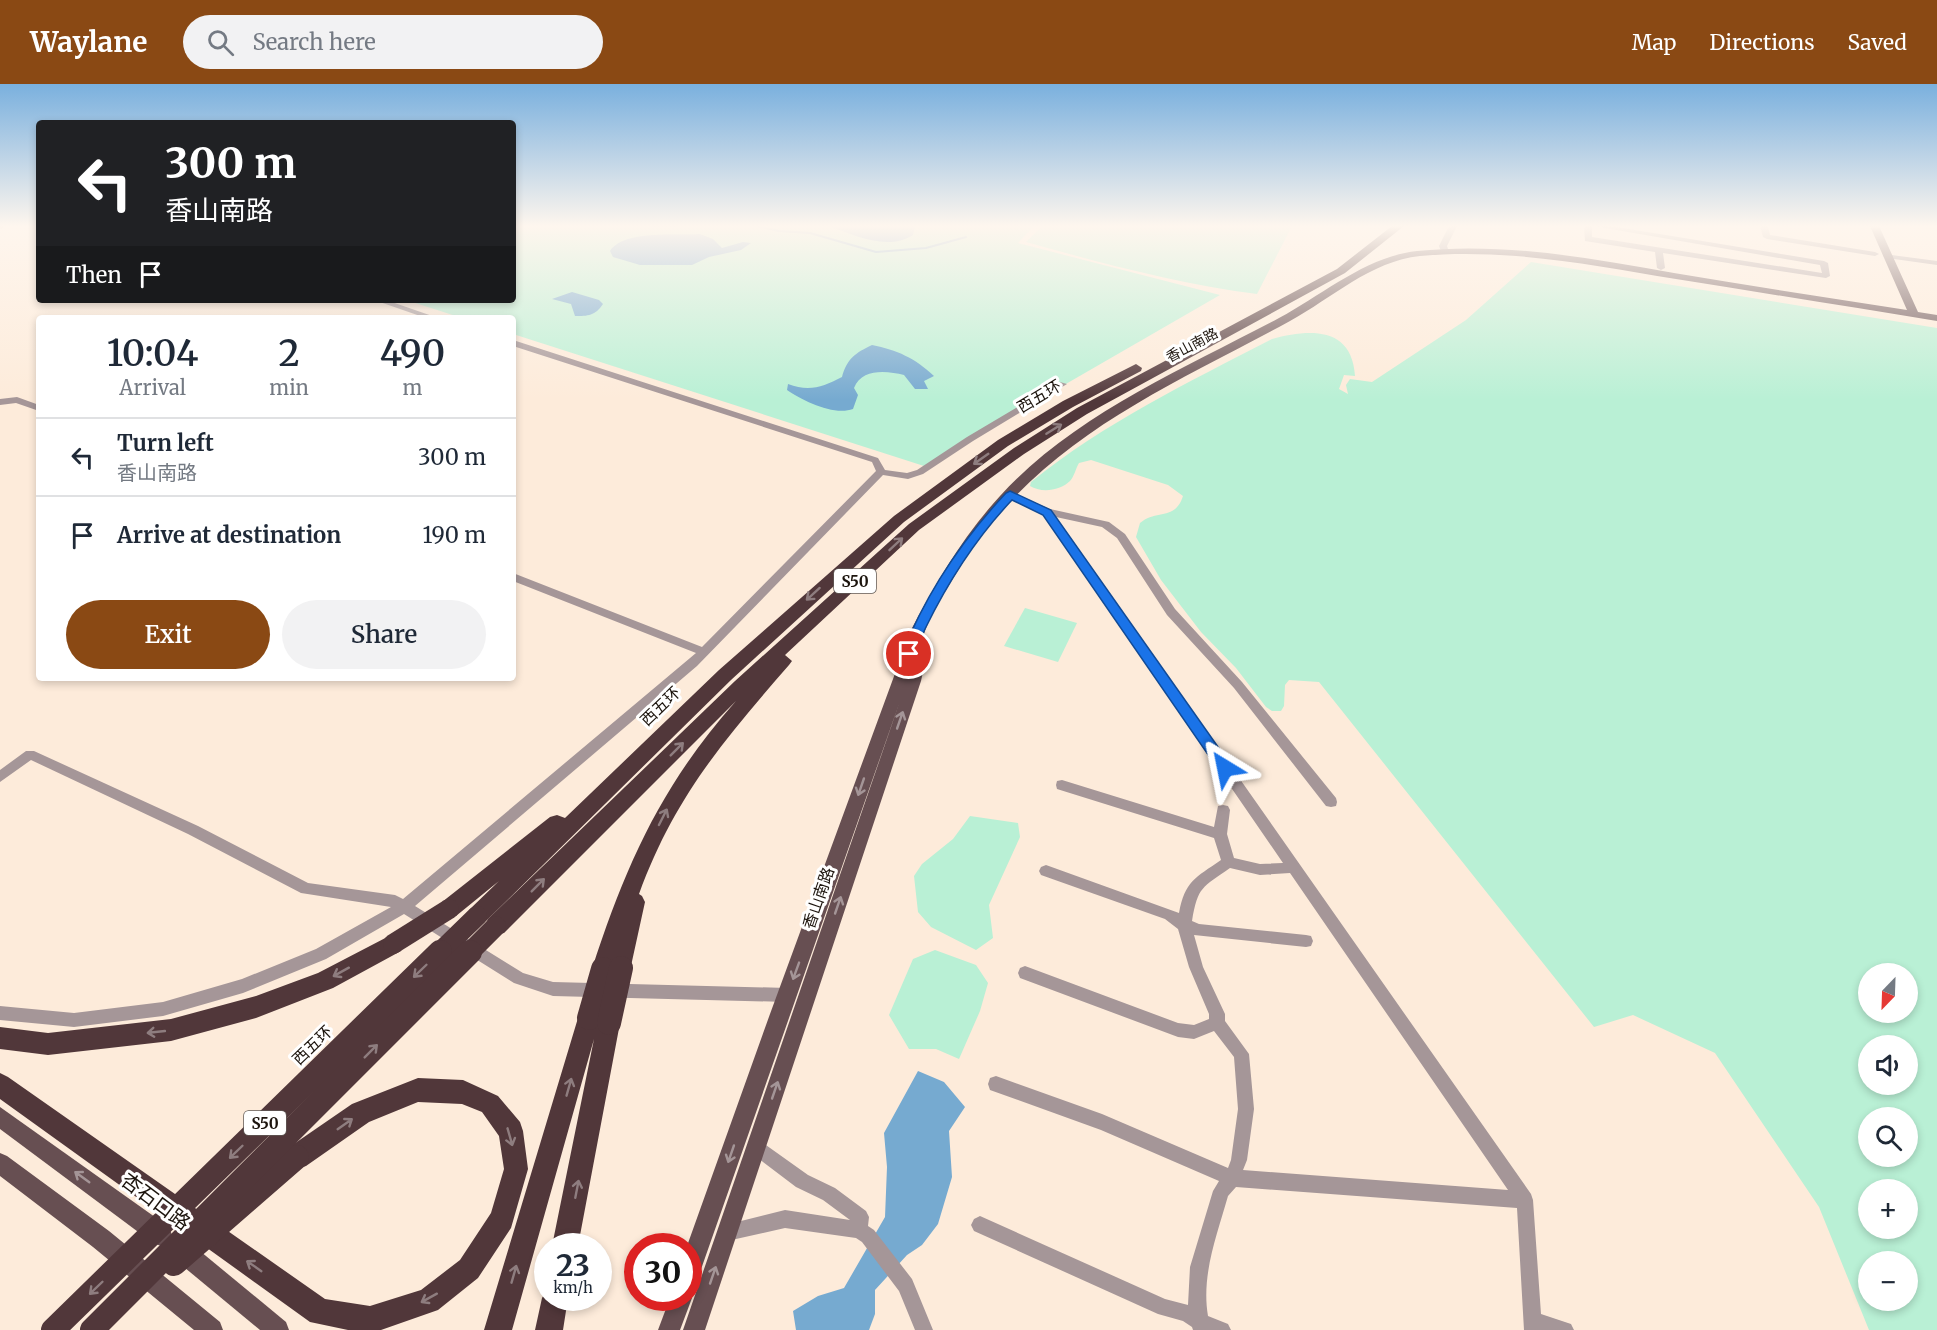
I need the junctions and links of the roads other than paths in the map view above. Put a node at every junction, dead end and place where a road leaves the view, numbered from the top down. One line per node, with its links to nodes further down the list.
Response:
1 (1299, 284): 9 (highway, 西五环 / S50)
2 (1318, 284): 9 (highway, 西五环 / S50)
3 (1345, 284): 18 (main road, 香山南路)
4 (1736, 284): 10 (main road, 香山南路)
5 (1753, 284): 10 (main road, 香山南路)
6 (1892, 284): 10 (main road)
7 (1897, 284): 10 (main road)
8 (387, 303): 11 (street)
9 (1269, 304): 21 (highway, 西五环 / S50, one-way to 9); 23 (highway, 西五环 / S50, one-way to 23)
10 (1907, 311): 12 (main road, 香山南路)
11 (425, 315)
12 (1937, 316)
13 (516, 344): 17 (street)
14 (1063, 384): 17 (street)
15 (0, 402): 16 (street)
16 (36, 407)
17 (881, 472): 22 (street)
18 (1010, 495): 19 (street); 37 (main road, 香山南路, one-way to 37); 45 (main road, 香山南路, one-way to 18)
19 (1047, 512): 26 (street); 30 (street)
20 (516, 578): 22 (street)
21 (832, 602): 33 (highway, 西五环 / S50, one-way to 21); 39 (highway, one-way to 21, bridge)
22 (704, 652): 32 (street)
23 (634, 762): 33 (highway, 西五环 / S50); 41 (highway, one-way to 41, bridge)
24 (0, 777): 32 (street)
25 (1062, 784): 28 (street)
26 (1331, 802)
27 (1223, 810): 28 (street)
28 (1220, 834): 29 (street)
29 (1228, 862): 30 (street); 34 (street)
30 (1293, 867): 48 (street)
31 (1046, 871): 34 (street)
32 (405, 906): 37 (street); 38 (street)
33 (487, 921): 58 (highway, 西五环 / S50, one-way to 58, bridge); 59 (highway, 西五环 / S50, one-way to 33, bridge)
34 (1184, 925): 35 (street); 40 (street)
35 (1306, 941)
36 (1025, 973): 40 (street)
37 (787, 995): 53 (main road, 香山南路, one-way to 53)
38 (0, 1013)
39 (599, 1020): 51 (highway, one-way to 39); 63 (highway, one-way to 39)
40 (1217, 1023): 47 (street)
41 (0, 1038)
42 (996, 1084): 47 (street)
43 (0, 1085): 60 (highway, one-way to 43, bridge)
44 (0, 1117): 62 (main road, 杏石口路, one-way to 44)
45 (756, 1146): 50 (main road, 香山南路); 52 (street)
46 (0, 1162): 61 (main road)
47 (1232, 1178): 48 (street); 57 (street)
48 (1525, 1200): 56 (street)
49 (980, 1225): 57 (street)
50 (727, 1232): 52 (street); 66 (main road, 香山南路, one-way to 50)
51 (567, 1233)
52 (864, 1233): 67 (street)
53 (702, 1235)
54 (553, 1311): 64 (highway)
55 (676, 1311): 65 (main road)
56 (1533, 1325): 69 (street)
57 (1201, 1326): 68 (street)
58 (53, 1330)
59 (92, 1330)
60 (97, 1330)
61 (212, 1330)
62 (278, 1330)
63 (498, 1330)
64 (549, 1330)
65 (669, 1330)
66 (694, 1330)
67 (924, 1330)
68 (1222, 1330)
69 (1565, 1330)

